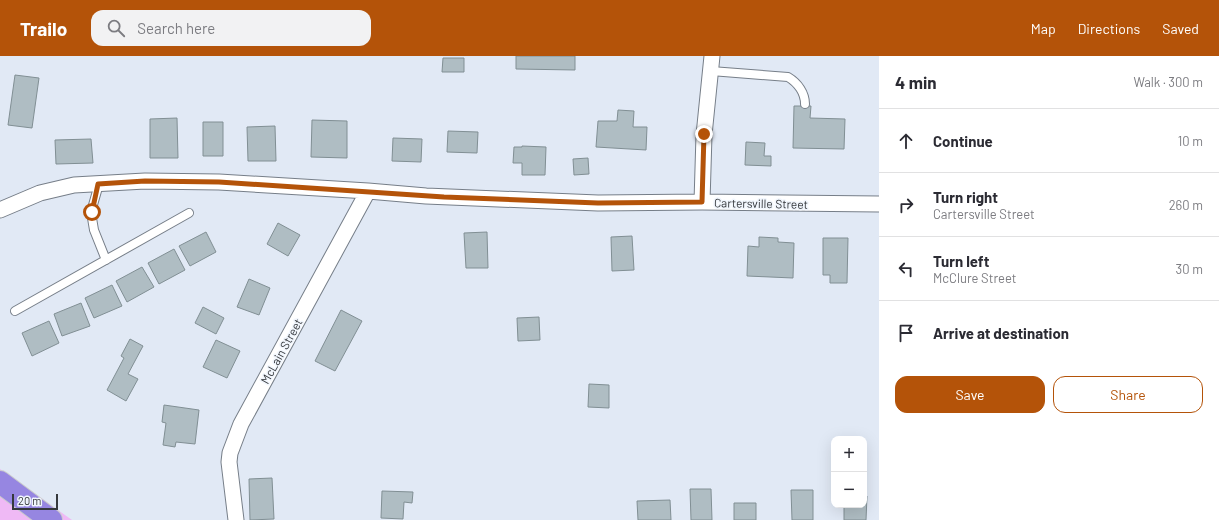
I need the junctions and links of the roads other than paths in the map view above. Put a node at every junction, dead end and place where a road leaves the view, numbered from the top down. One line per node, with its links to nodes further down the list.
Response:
1 (711, 63): 2 (lane); 5 (street)
2 (805, 104)
3 (95, 184): 4 (street, Cartersville Street); 7 (street, Cartersville Street); 9 (lane)
4 (368, 191): 5 (street, Cartersville Street); 13 (street, McLain Street)
5 (702, 202): 6 (street, Cartersville Street)
6 (879, 204)
7 (0, 210)
8 (189, 213): 9 (lane)
9 (106, 260): 10 (lane)
10 (15, 311)
11 (0, 482): 12 (highway)
12 (51, 520)
13 (236, 520)

